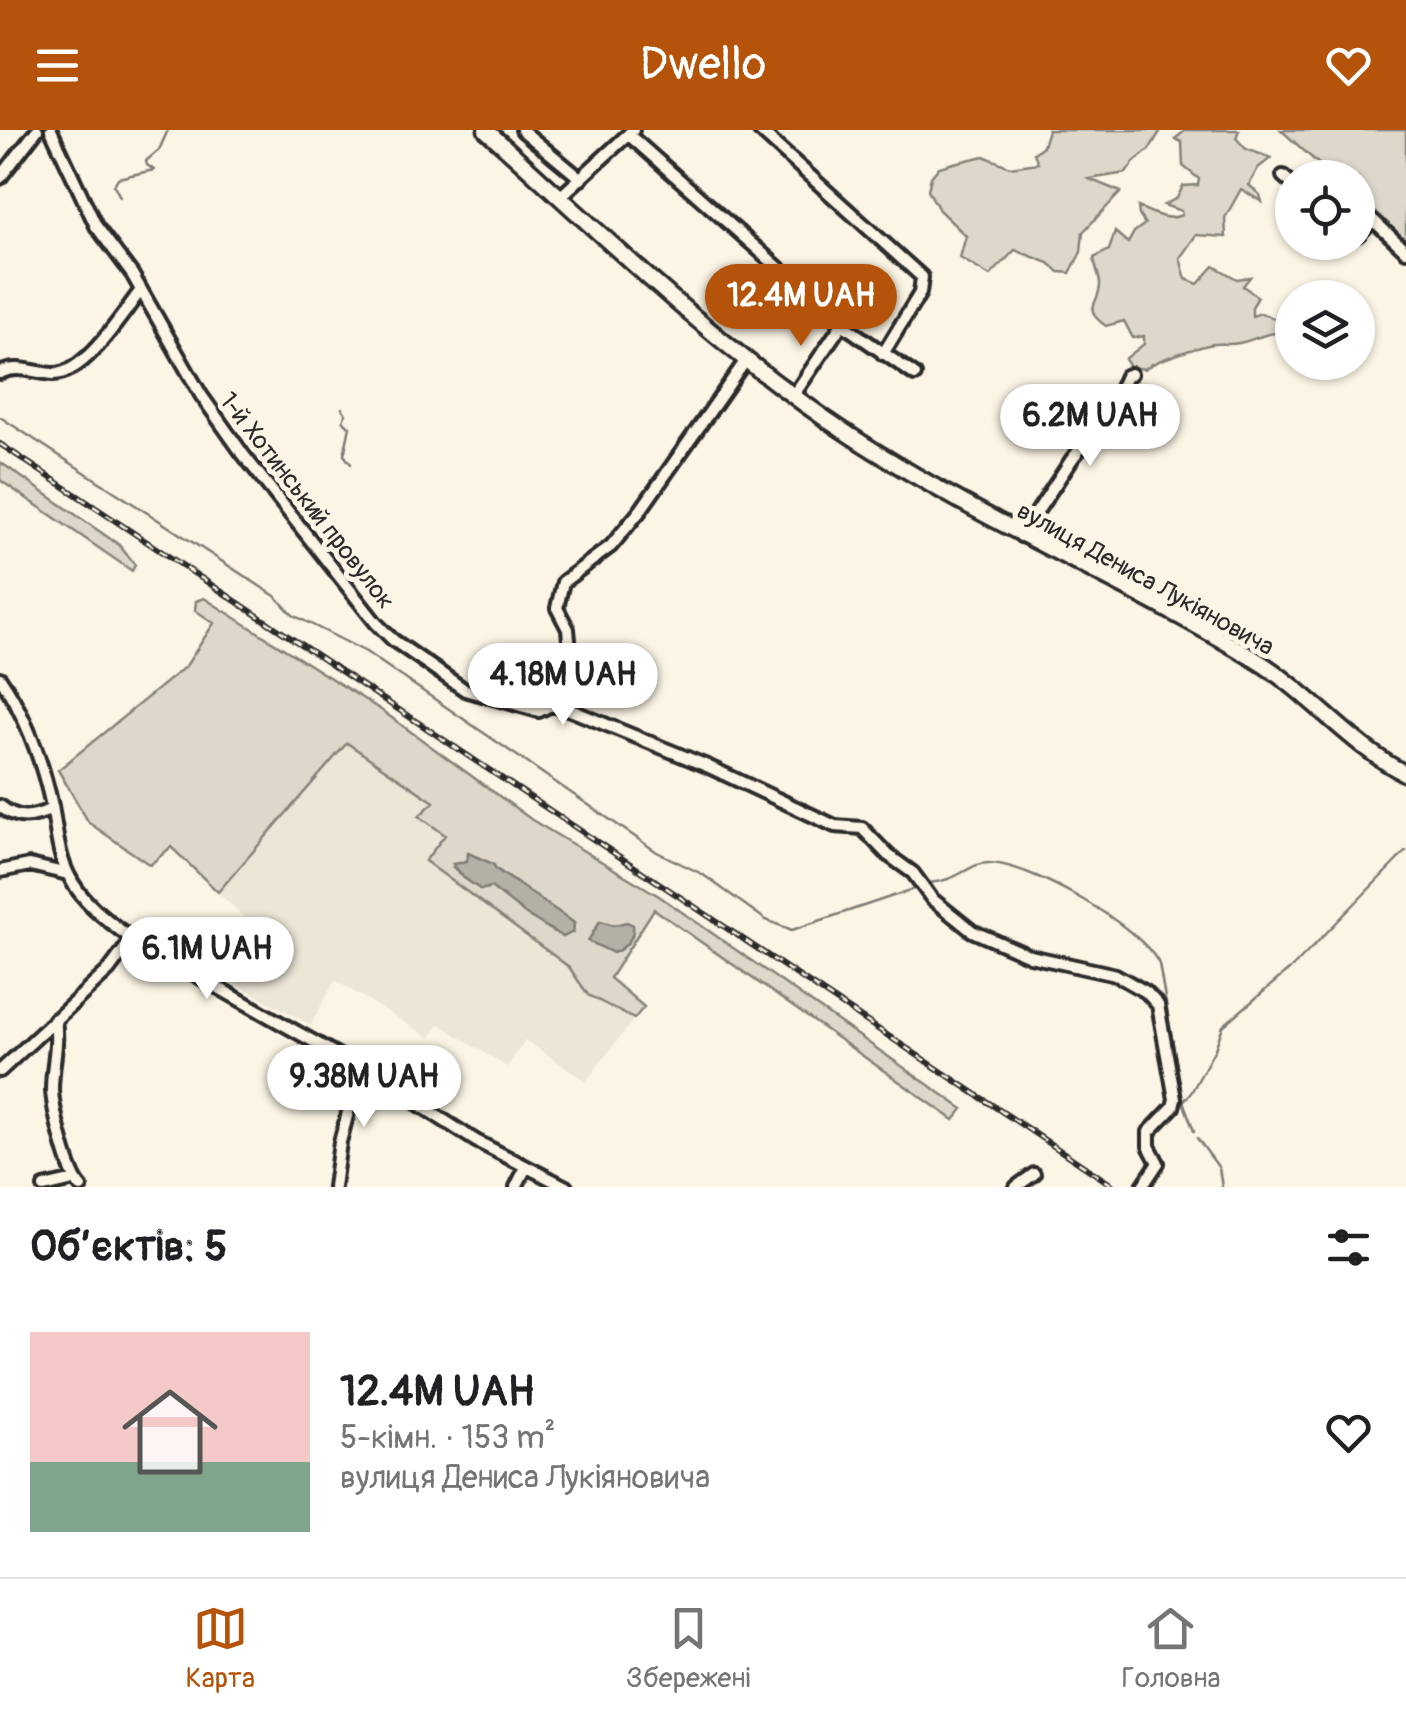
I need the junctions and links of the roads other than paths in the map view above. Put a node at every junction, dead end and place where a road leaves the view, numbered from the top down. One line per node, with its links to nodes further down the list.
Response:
1 (36, 130): 7 (street)
2 (51, 130): 12 (street, 1-й Хотинський провулок)
3 (486, 130): 9 (highway, вулиця Дениса Лукіяновича)
4 (522, 130): 8 (street)
5 (759, 130): 14 (street)
6 (631, 132): 8 (street); 13 (street)
7 (0, 178)
8 (581, 179): 9 (street)
9 (560, 197): 15 (highway, вулиця Дениса Лукіяновича)
10 (1375, 222): 11 (street)
11 (1406, 251)
12 (141, 290): 16 (street); 22 (street, 1-й Хотинський провулок)
13 (842, 324): 14 (street); 19 (street)
14 (883, 354): 18 (street)
15 (746, 360): 19 (highway, вулиця Дениса Лукіяновича); 22 (street)
16 (0, 372)
17 (1132, 374): 20 (street)
18 (915, 375)
19 (793, 396): 20 (highway, вулиця Дениса Лукіяновича)
20 (1021, 536): 23 (highway, вулиця Дениса Лукіяновича)
21 (0, 678): 25 (street)
22 (551, 706): 40 (street, 1-й Хотинський провулок)
23 (1406, 774)
24 (0, 806): 25 (street)
25 (52, 810): 27 (street)
26 (0, 871): 27 (street)
27 (68, 874): 28 (street)
28 (132, 939): 29 (street); 30 (street)
29 (55, 1019): 31 (street); 34 (street)
30 (360, 1068): 32 (street); 36 (street)
31 (0, 1071)
32 (526, 1168): 37 (street); 38 (street)
33 (1034, 1174): 39 (street)
34 (77, 1183): 35 (street)
35 (44, 1187)
36 (334, 1187)
37 (516, 1187)
38 (566, 1187)
39 (1016, 1187)
40 (1142, 1187)

